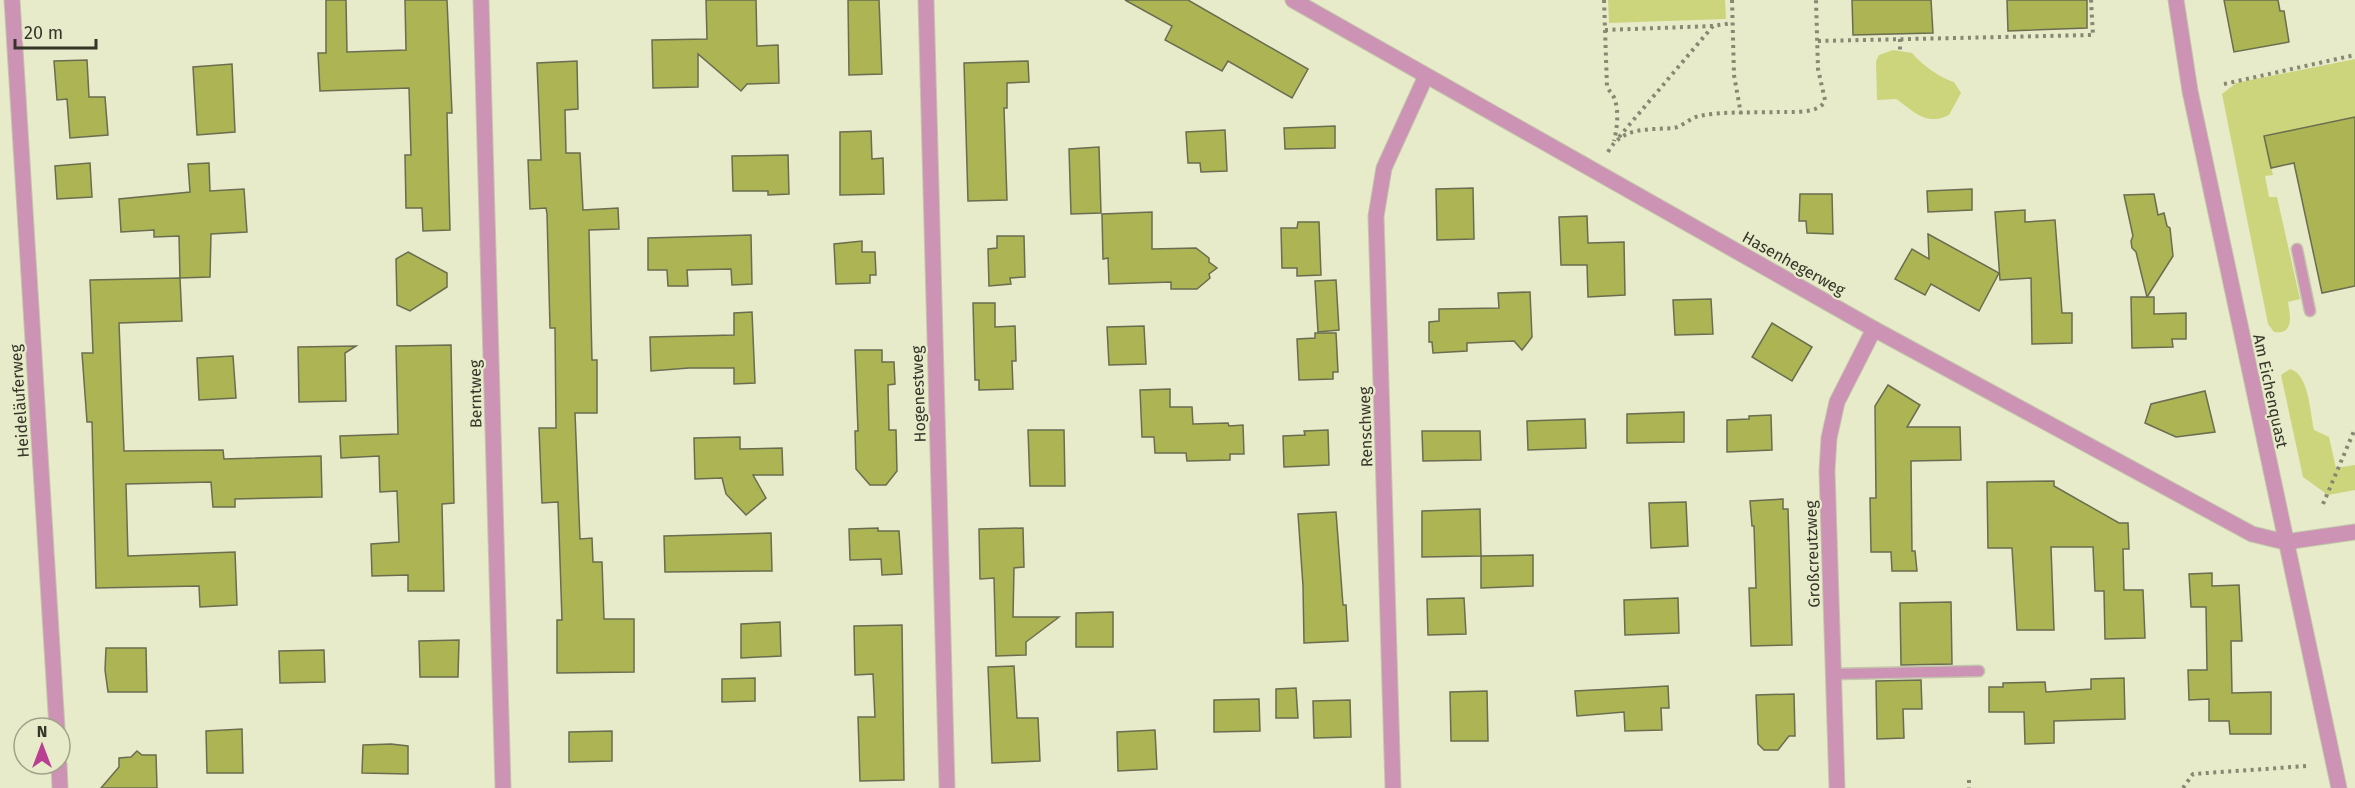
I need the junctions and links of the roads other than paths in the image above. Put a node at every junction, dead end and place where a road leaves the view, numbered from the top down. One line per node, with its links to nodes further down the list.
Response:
1 (12, 0): 14 (street, Heideläuferweg)
2 (481, 0): 15 (street, Berntweg)
3 (926, 0): 16 (street, Hogenestweg)
4 (1293, 0): 6 (street, Hasenhegerweg)
5 (2176, 0): 11 (street, Am Eichenquast)
6 (1426, 76): 9 (street, Hasenhegerweg); 17 (street, Renschweg)
7 (2297, 249): 8 (lane)
8 (2310, 311)
9 (1875, 329): 11 (street, Hasenhegerweg); 13 (street, Großcreutzweg)
10 (2355, 532): 11 (street)
11 (2285, 542): 19 (street, Am Eichenquast)
12 (1979, 671): 13 (lane)
13 (1834, 674): 18 (street, Großcreutzweg)
14 (56, 716)
15 (503, 788)
16 (947, 788)
17 (1393, 788)
18 (1837, 788)
19 (2339, 788)

